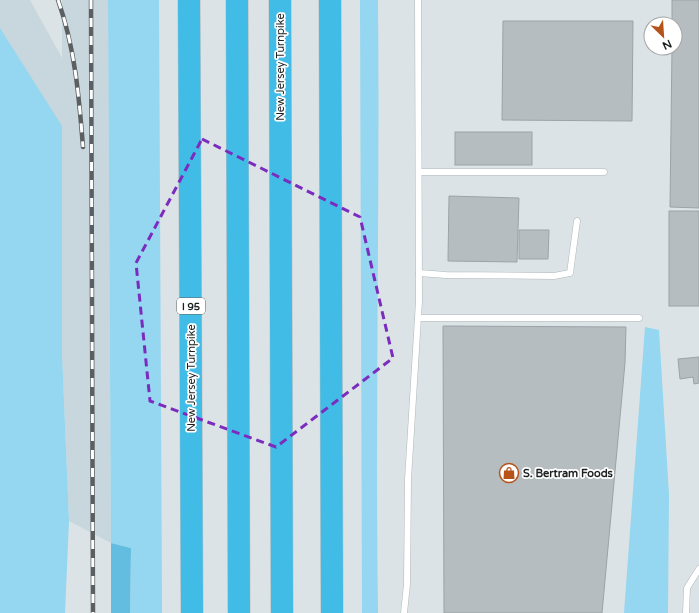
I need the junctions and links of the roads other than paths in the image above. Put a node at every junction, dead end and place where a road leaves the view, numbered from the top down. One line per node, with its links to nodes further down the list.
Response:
1 (189, 0): 13 (highway, New Jersey Turnpike / I 95)
2 (237, 0): 14 (highway)
3 (280, 0): 15 (highway, New Jersey Turnpike)
4 (330, 0): 16 (highway)
5 (418, 0): 6 (lane)
6 (419, 172): 7 (lane); 9 (lane)
7 (604, 172)
8 (577, 221): 9 (lane)
9 (419, 274): 10 (lane)
10 (418, 318): 11 (lane); 17 (lane)
11 (639, 318)
12 (699, 569): 18 (lane)
13 (192, 613)
14 (239, 613)
15 (282, 613)
16 (332, 613)
17 (404, 613)
18 (686, 613)

